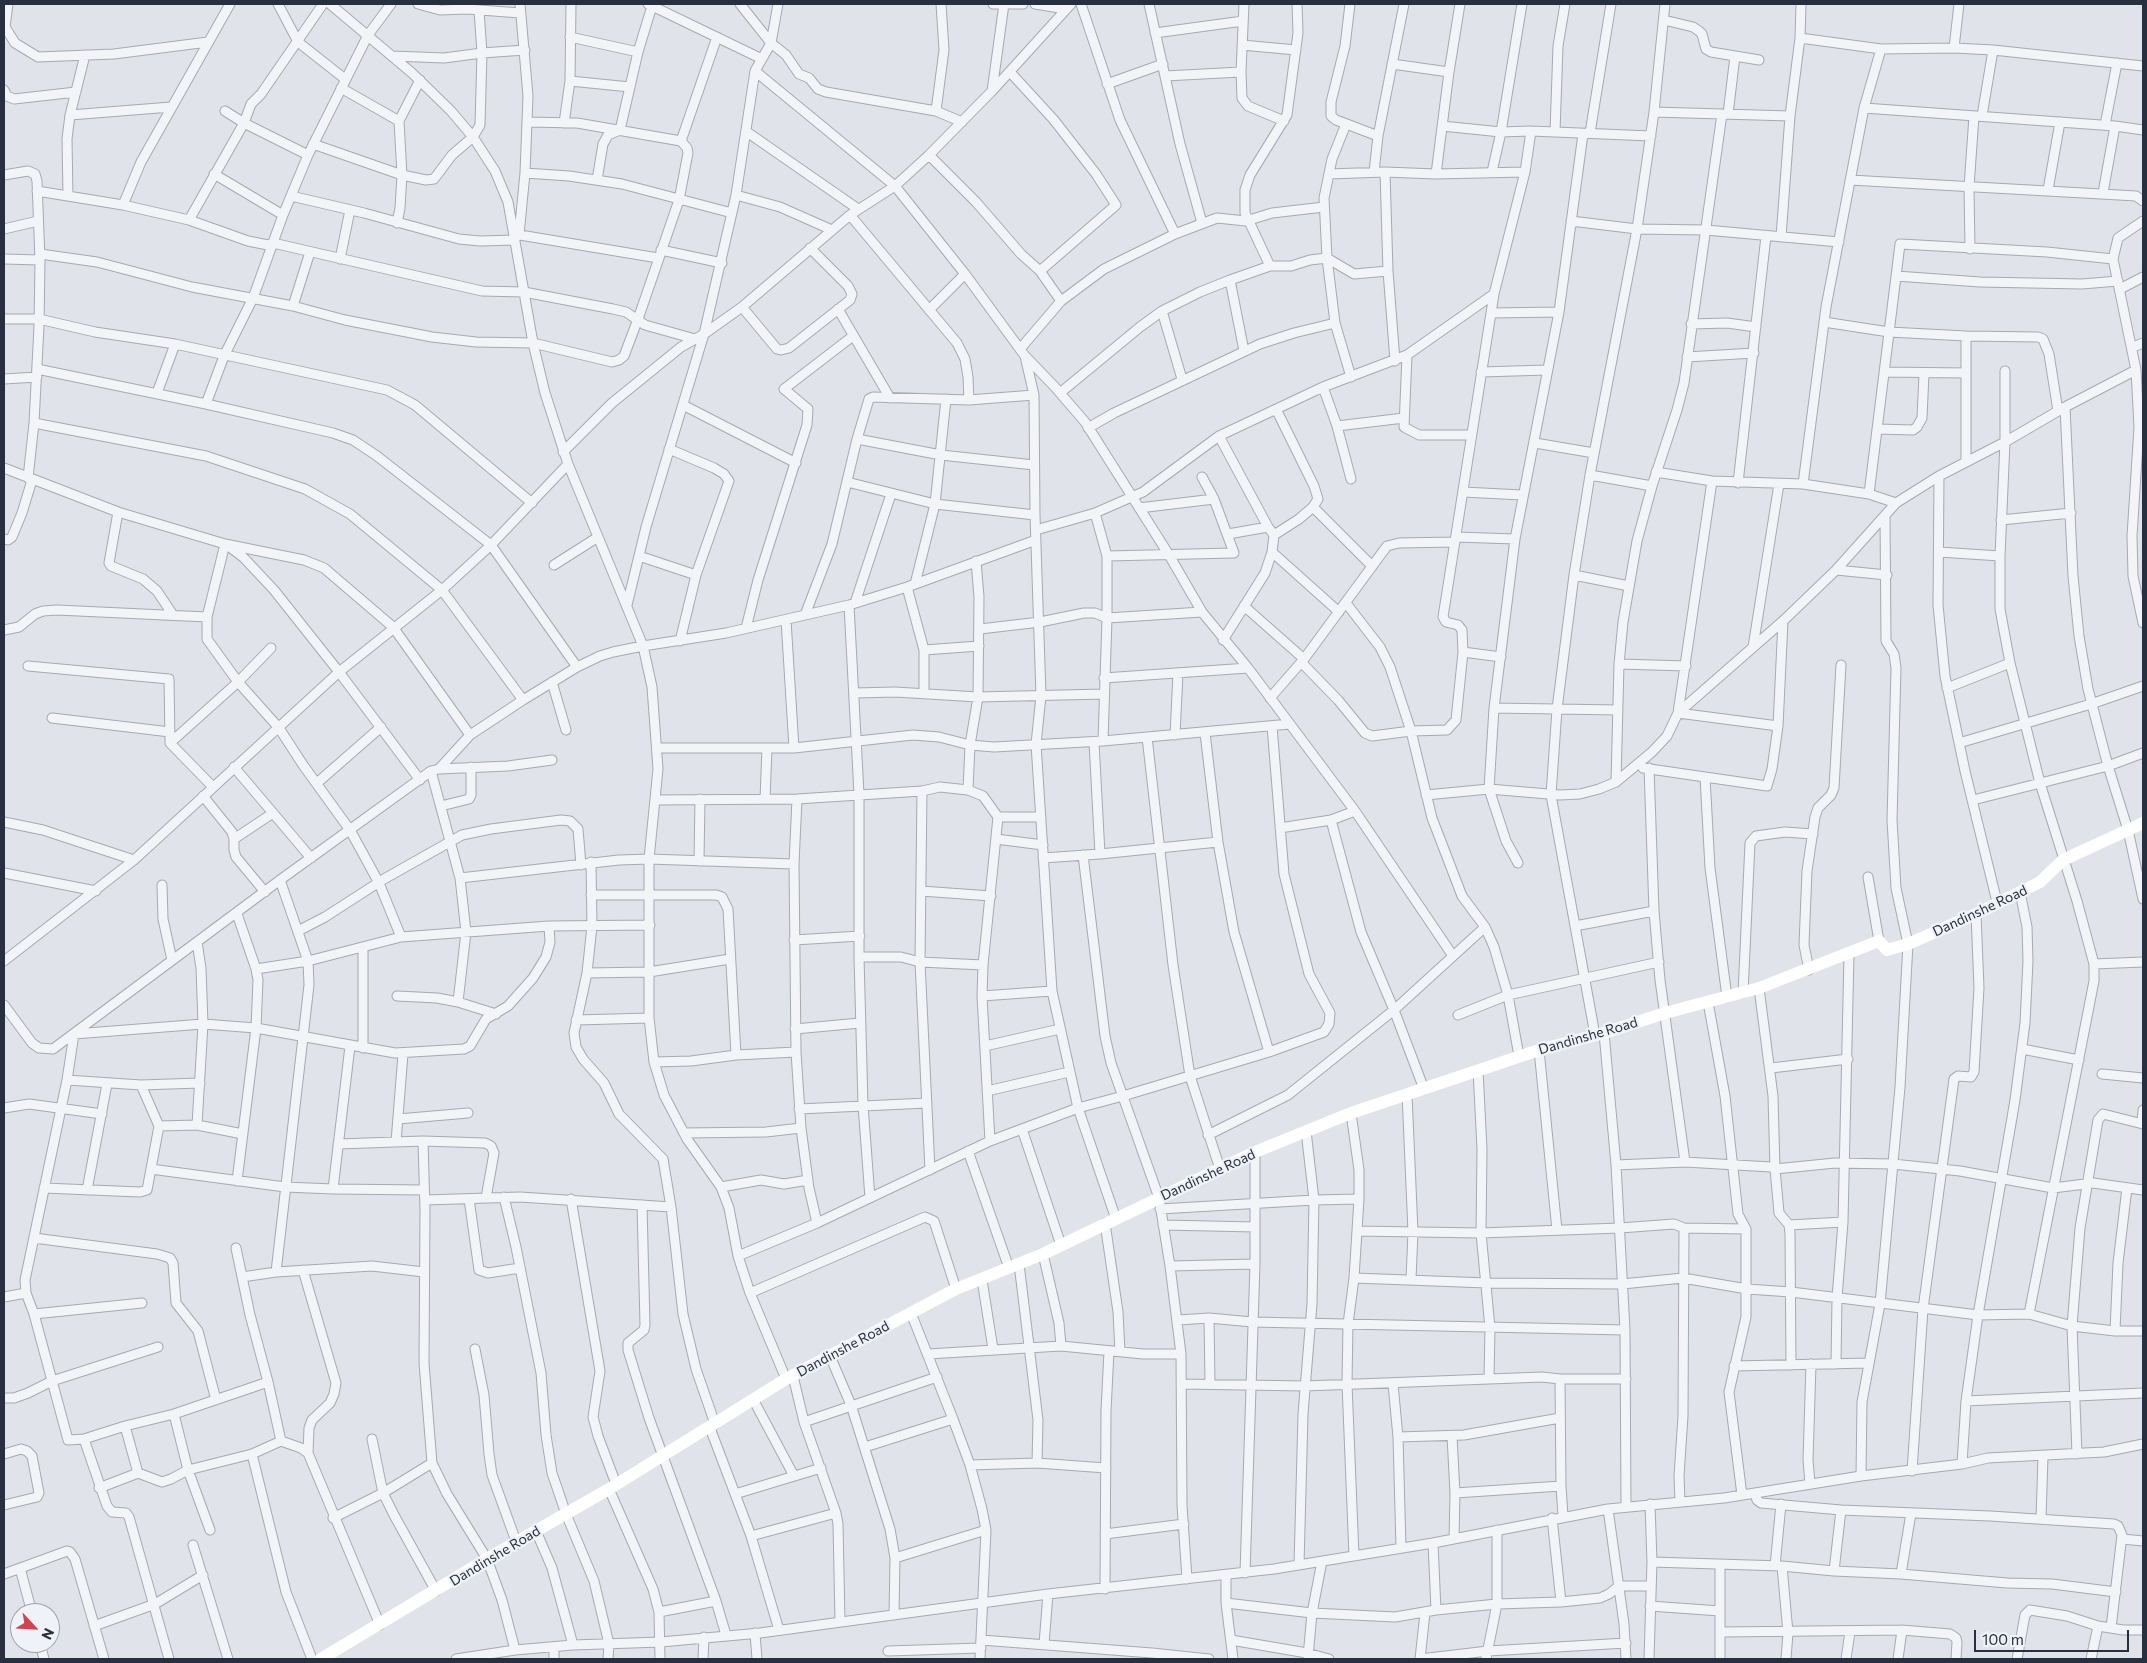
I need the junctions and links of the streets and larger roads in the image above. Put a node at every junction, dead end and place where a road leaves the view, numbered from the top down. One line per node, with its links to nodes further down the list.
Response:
1 (8, 4): 36 (street)
2 (230, 4): 42 (street)
3 (278, 4): 43 (street)
4 (323, 4): 43 (street)
5 (330, 4): 38 (street)
6 (391, 4): 38 (street)
7 (418, 4): 30 (street)
8 (571, 4): 39 (street)
9 (740, 4): 44 (street)
10 (778, 4): 44 (street)
11 (941, 4): 78 (street)
12 (993, 4): 13 (street)
13 (1004, 4): 14 (street); 74 (street)
14 (1024, 4)
15 (1035, 4): 31 (street)
16 (1081, 4): 70 (street)
17 (1149, 4): 37 (street)
18 (1244, 4): 35 (street)
19 (1297, 4): 49 (street)
20 (1350, 4): 91 (street)
21 (1404, 4): 60 (street)
22 (1460, 4): 65 (street)
23 (1522, 4): 98 (street)
24 (1565, 4): 99 (street)
25 (1611, 4): 100 (street)
26 (1665, 4): 34 (street)
27 (1802, 4): 41 (street)
28 (1959, 4): 46 (street)
29 (650, 5): 40 (street); 51 (street)
30 (467, 6): 33 (street)
31 (1068, 6): 63 (street)
32 (520, 8): 33 (street); 48 (street)
33 (479, 10): 52 (street)
34 (1664, 20): 55 (street); 79 (street)
35 (1243, 21): 37 (street); 45 (street)
36 (4, 26): 53 (street)
37 (1155, 33): 59 (street)
38 (368, 35): 54 (street); 69 (street)
39 (570, 37): 51 (street); 68 (street)
40 (717, 37): 56 (street); 104 (street)
41 (1800, 38): 47 (street); 82 (street)
42 (208, 42): 53 (street); 75 (street)
43 (298, 42): 69 (street); 89 (street)
44 (771, 43): 56 (street); 78 (street)
45 (1242, 45): 49 (street); 64 (street)
46 (1954, 48): 47 (street); 50 (street)
47 (1881, 49): 76 (street)
48 (525, 50): 52 (street); 86 (street)
49 (1296, 50): 85 (street)
50 (1993, 50): 58 (street); 83 (street)
51 (638, 52): 71 (street)
52 (482, 53): 54 (street); 103 (street)
53 (85, 55): 73 (street)
54 (393, 56): 67 (street)
55 (1735, 56): 57 (street); 80 (street)
56 (762, 59): 62 (street)
57 (1759, 60)
58 (2116, 63): 61 (street); 92 (street)
59 (1163, 64): 66 (street); 70 (street)
60 (1392, 64): 65 (street); 101 (street)
61 (2143, 66)
62 (755, 71): 97 (street); 120 (street)
63 (1010, 72): 74 (street); 165 (street)
64 (1241, 72): 66 (street); 85 (street)
65 (1449, 72): 93 (street)
66 (1165, 76): 143 (street)
67 (420, 80): 84 (street); 103 (street)
68 (570, 80): 71 (street); 90 (street)
69 (343, 83): 84 (street); 105 (street)
70 (1107, 84): 148 (street)
71 (630, 87): 94 (street)
72 (4, 90): 73 (street)
73 (76, 92): 81 (street)
74 (992, 92): 87 (street)
75 (171, 107): 81 (street); 130 (street)
76 (1864, 108): 83 (street); 119 (street)
77 (225, 111): 89 (street)
78 (936, 111): 87 (street)
79 (1654, 112): 80 (street); 102 (street)
80 (1725, 114): 82 (street); 147 (street)
81 (70, 115): 125 (street)
82 (1790, 116): 151 (street)
83 (1978, 116): 88 (street); 121 (street)
84 (399, 121): 117 (street)
85 (1284, 121): 138 (street)
86 (528, 122): 90 (street); 112 (street)
87 (962, 122): 107 (street)
88 (2060, 122): 92 (street); 122 (street)
89 (244, 123): 106 (street); 113 (street)
90 (564, 123): 94 (street)
91 (1346, 124): 101 (street); 114 (street)
92 (2110, 125): 95 (street); 124 (street)
93 (1442, 126): 98 (street); 115 (street)
94 (620, 130): 104 (street); 118 (street)
95 (2143, 130)
96 (1532, 131): 98 (street); 99 (street); 111 (street)
97 (747, 132): 127 (street); 132 (street)
98 (1502, 132): 110 (street)
99 (1555, 132): 100 (street)
100 (1586, 133): 102 (street); 140 (street)
101 (1378, 136): 108 (street)
102 (1651, 136): 145 (street)
103 (473, 137): 117 (street); 149 (street)
104 (681, 140): 128 (street)
105 (313, 144): 106 (street); 117 (street)
106 (308, 155): 126 (street)
107 (929, 155): 120 (street); 165 (street)
108 (1374, 172): 109 (street); 114 (street)
109 (1385, 172): 115 (street); 166 (street)
110 (1492, 172): 111 (street); 115 (street)
111 (1525, 172): 173 (street)
112 (525, 173): 118 (street); 149 (street)
113 (214, 174): 135 (street); 137 (street)
114 (1329, 174): 131 (street)
115 (1436, 174)
116 (4, 175): 123 (street)
117 (402, 175): 142 (street)
118 (597, 180): 128 (street)
119 (1850, 180): 121 (street); 152 (street)
120 (895, 186): 132 (street); 167 (street)
121 (1969, 187): 122 (street); 155 (street)
122 (2048, 190): 124 (street)
123 (37, 191): 125 (street); 139 (street)
124 (2103, 194): 129 (street)
125 (68, 196): 130 (street)
126 (291, 196): 133 (street); 135 (street)
127 (736, 196): 134 (street); 146 (street)
128 (679, 200): 134 (street); 157 (street)
129 (2143, 201)
130 (123, 205): 137 (street)
131 (1324, 207): 138 (street); 159 (street)
132 (858, 209): 136 (street)
133 (350, 210): 142 (street); 161 (street)
134 (732, 214): 163 (street)
135 (283, 215): 153 (street)
136 (850, 215): 146 (street); 179 (street)
137 (189, 220): 153 (street)
138 (1248, 220): 143 (street); 164 (street)
139 (38, 221): 144 (street); 158 (street)
140 (1571, 221): 145 (street); 181 (street)
141 (2143, 221): 162 (street)
142 (397, 223): 149 (street)
143 (1202, 223): 148 (street)
144 (4, 229)
145 (1637, 229): 147 (street); 240 (street)
146 (832, 230): 154 (street)
147 (1706, 230): 150 (street); 188 (street)
148 (1175, 234): 175 (street)
149 (516, 236): 157 (street); 172 (street)
150 (1766, 236): 151 (street); 189 (street)
151 (1781, 237): 152 (street)
152 (1838, 242): 186 (street)
153 (274, 244): 156 (street); 174 (street)
154 (810, 248): 177 (street); 178 (street)
155 (1970, 249): 162 (street); 168 (street)
156 (310, 252): 161 (street); 176 (street)
157 (660, 254): 163 (street); 185 (street)
158 (40, 257): 160 (street); 174 (street); 184 (street)
159 (1327, 258): 164 (street); 166 (street); 187 (street)
160 (4, 259)
161 (340, 259): 172 (street)
162 (2113, 259): 171 (street)
163 (722, 263): 191 (street)
164 (1270, 266): 170 (street)
165 (1040, 271): 175 (street)
166 (1388, 271): 205 (street)
167 (965, 274): 179 (street); 200 (street)
168 (1896, 276): 171 (street); 190 (street)
169 (2143, 276): 171 (street)
170 (1230, 280): 180 (street); 199 (street)
171 (2119, 285): 198 (street)
172 (524, 292): 185 (street); 196 (street)
173 (1494, 294): 182 (street); 202 (street)
174 (253, 298): 176 (street); 203 (street)
175 (1061, 301): 200 (street)
176 (293, 306): 196 (street)
177 (742, 307): 178 (street); 191 (street)
178 (838, 309): 192 (street)
179 (929, 310): 223 (street)
180 (1162, 311): 216 (street); 219 (street)
181 (1559, 312): 182 (street); 206 (street)
182 (1491, 313): 209 (street)
183 (4, 319): 184 (street)
184 (39, 319): 197 (street); 211 (street)
185 (638, 319): 194 (street); 196 (street)
186 (1824, 322): 190 (street); 257 (street)
187 (1335, 324): 199 (street); 214 (street)
188 (1691, 324): 189 (street); 204 (street)
189 (1756, 326): 201 (street)
190 (1889, 332): 193 (street); 210 (street)
191 (704, 334): 194 (street); 225 (street)
192 (853, 336): 221 (street); 243 (street)
193 (1966, 336): 212 (street); 227 (street)
194 (694, 339): 239 (street)
195 (2143, 342): 198 (street)
196 (533, 343): 239 (street)
197 (175, 344): 203 (street); 218 (street)
198 (2133, 347): 207 (street)
199 (1244, 351): 216 (street)
200 (1022, 353): 219 (street); 220 (street)
201 (1754, 353): 204 (street); 255 (street)
202 (1407, 355): 205 (street); 228 (street)
203 (224, 356): 224 (street); 265 (street)
204 (1687, 357): 247 (street)
205 (1395, 361): 214 (street)
206 (1547, 370): 209 (street); 237 (street)
207 (2136, 370): 227 (street); 315 (street)
208 (2005, 371): 236 (street)
209 (1481, 372): 233 (street)
210 (1884, 372): 213 (street); 232 (street)
211 (37, 373): 215 (street); 218 (street); 229 (street)
212 (1966, 373): 213 (street); 242 (street)
213 (1924, 374): 232 (street)
214 (1352, 377): 217 (street)
215 (4, 379)
216 (1182, 379): 231 (street)
217 (1324, 387): 226 (street); 230 (street)
218 (156, 393): 224 (street)
219 (1060, 393): 231 (street)
220 (1034, 395): 223 (street); 245 (street)
221 (890, 398): 222 (street); 235 (street)
222 (946, 400): 223 (street); 241 (street)
223 (969, 400)
224 (206, 404): 285 (street)
225 (683, 405): 238 (street); 243 (street)
226 (1276, 409): 234 (street); 268 (street)
227 (2061, 409): 236 (street); 272 (street)
228 (1404, 418): 230 (street); 233 (street)
229 (34, 423): 251 (street); 301 (street)
230 (1337, 426): 252 (street)
231 (1088, 428): 263 (street)
232 (1877, 429): 261 (street)
233 (1471, 435): 259 (street)
234 (1219, 436): 263 (street); 276 (street)
235 (857, 439): 241 (street); 254 (street)
236 (2005, 442): 242 (street); 275 (street)
237 (1534, 443): 240 (street); 262 (street)
238 (669, 449): 289 (street); 297 (street)
239 (563, 452): 244 (street)
240 (1594, 453): 248 (street)
241 (942, 455): 245 (street); 267 (street)
242 (1966, 462): 249 (street)
243 (796, 463): 317 (street)
244 (568, 464): 265 (street); 280 (street)
245 (1034, 465): 273 (street)
246 (4, 468): 251 (street)
247 (1656, 472): 253 (street); 258 (street)
248 (1590, 475): 258 (street); 298 (street)
249 (1939, 476): 266 (street); 287 (street)
250 (1202, 477): 264 (street)
251 (30, 479): 270 (street); 281 (street)
252 (1352, 479)
253 (1712, 481): 255 (street); 334 (street)
254 (847, 482): 260 (street); 309 (street)
255 (1738, 483): 256 (street)
256 (1779, 484): 257 (street); 324 (street)
257 (1803, 484): 261 (street)
258 (1652, 486): 300 (street)
259 (1463, 492): 262 (street); 283 (street)
260 (891, 494): 267 (street); 303 (street)
261 (1869, 494): 266 (street)
262 (1522, 495): 282 (street)
263 (1133, 497): 269 (street); 271 (street)
264 (1214, 499): 269 (street); 277 (street)
265 (532, 503): 285 (street)
266 (1896, 503): 274 (street)
267 (935, 504): 273 (street); 299 (street)
268 (1313, 507): 279 (street); 294 (street)
269 (1139, 508): 288 (street)
270 (118, 512): 284 (street); 308 (street)
271 (1095, 513): 278 (street); 290 (street)
272 (2071, 513): 275 (street); 351 (street)
273 (1035, 515): 278 (street)
274 (1885, 516): 295 (street); 296 (street)
275 (2002, 520): 291 (street)
276 (1268, 527): 277 (street); 279 (street)
277 (1228, 534): 288 (street)
278 (1036, 535): 292 (street); 314 (street)
279 (1274, 535): 286 (street)
280 (598, 537): 293 (street); 304 (street)
281 (4, 539)
282 (1515, 539): 283 (street); 328 (street)
283 (1456, 540): 294 (street); 327 (street)
284 (225, 544): 310 (street); 316 (street); 337 (street)
285 (491, 545): 301 (street); 335 (street)
286 (1272, 552): 305 (street); 307 (street)
287 (1939, 552): 291 (street); 343 (street)
288 (1169, 555): 290 (street); 306 (street)
289 (639, 556): 297 (street); 304 (street)
290 (1107, 556): 311 (street)
291 (2000, 556): 330 (street)
292 (976, 562): 299 (street); 318 (street)
293 (554, 565)
294 (1372, 566): 302 (street)
295 (1836, 570): 296 (street); 313 (street)
296 (1887, 574): 465 (street)
297 (696, 575): 321 (street)
298 (1574, 575): 300 (street); 353 (street)
299 (911, 586): 303 (street); 326 (street)
300 (1629, 586): 331 (street)
301 (442, 590): 316 (street); 350 (street)
302 (1346, 603): 307 (street); 364 (street)
303 (852, 604): 309 (street); 344 (street)
304 (627, 605): 322 (street)
305 (1244, 606): 320 (street); 329 (street)
306 (1202, 612): 311 (street); 320 (street)
307 (1339, 612): 329 (street)
308 (173, 615): 310 (street); 319 (street)
309 (805, 615): 312 (street)
310 (206, 617): 340 (street)
311 (1107, 618): 314 (street); 339 (street)
312 (786, 620): 317 (street); 378 (street)
313 (1783, 621): 324 (street); 360 (street)
314 (1040, 622): 318 (street); 347 (street)
315 (2143, 623)
316 (393, 627): 337 (street); 367 (street)
317 (746, 628): 321 (street)
318 (980, 629): 323 (street)
319 (4, 630)
320 (1224, 640): 336 (street)
321 (680, 641): 322 (street)
322 (643, 646): 335 (street); 376 (street)
323 (979, 646): 326 (street); 348 (street)
324 (1753, 647): 355 (street)
325 (271, 648): 340 (street)
326 (924, 650): 345 (street)
327 (1462, 652): 328 (street); 364 (street)
328 (1501, 657): 352 (street)
329 (1303, 660): 349 (street); 364 (street)
330 (2010, 663): 343 (street); 357 (street)
331 (1619, 664): 334 (street); 354 (street)
332 (1841, 665): 416 (street)
333 (28, 666): 365 (street)
334 (1686, 666): 355 (street)
335 (577, 667): 341 (street)
336 (1248, 668): 338 (street); 349 (street)
337 (339, 672): 361 (street); 362 (street)
338 (1178, 673): 339 (street); 368 (street)
339 (1104, 678): 346 (street)
340 (238, 682): 362 (street); 372 (street)
341 (552, 682): 350 (street); 363 (street)
342 (2143, 686): 351 (street)
343 (1947, 688): 373 (street)
344 (855, 693): 345 (street); 370 (street)
345 (924, 693): 348 (street)
346 (1104, 694): 347 (street); 371 (street)
347 (1041, 696): 348 (street); 374 (street)
348 (978, 697): 375 (street)
349 (1270, 698): 358 (street)
350 (523, 700): 367 (street)
351 (2091, 704): 357 (street); 381 (street)
352 (1494, 708): 353 (street); 393 (street)
353 (1557, 710): 354 (street); 397 (street)
354 (1618, 710): 389 (street)
355 (1678, 713): 360 (street); 384 (street)
356 (52, 718): 365 (street)
357 (2026, 723): 373 (street); 391 (street)
358 (1290, 724): 359 (street); 406 (street)
359 (1272, 726): 366 (street); 413 (street)
360 (1778, 726): 387 (street)
361 (381, 727): 388 (street); 390 (street)
362 (279, 728): 382 (street); 390 (street)
363 (566, 730)
364 (1410, 731): 398 (street)
365 (170, 732): 372 (street)
366 (1205, 732): 368 (street); 420 (street)
367 (470, 735): 386 (street)
368 (1175, 735): 369 (street)
369 (1147, 737): 371 (street); 422 (street)
370 (856, 742): 375 (street); 378 (street); 396 (street)
371 (1098, 742): 374 (street); 423 (street)
372 (170, 743): 392 (street)
373 (1959, 743): 404 (street)
374 (1036, 744): 375 (street); 409 (street)
375 (970, 745): 394 (street)
376 (657, 748): 377 (street); 403 (street)
377 (767, 748): 378 (street); 401 (street)
378 (794, 748)
379 (2143, 753): 381 (street)
380 (552, 760): 383 (street)
381 (2108, 766): 391 (street); 415 (street)
382 (234, 767): 392 (street); 407 (street)
383 (471, 768): 386 (street); 405 (street)
384 (1634, 768): 385 (street); 389 (street)
385 (1649, 768): 387 (street); 450 (street)
386 (435, 770): 388 (street); 405 (street)
387 (1705, 778): 490 (street)
388 (420, 780): 414 (street)
389 (1616, 782): 397 (street)
390 (317, 783): 414 (street)
391 (2040, 783): 404 (street); 429 (street)
392 (213, 787): 399 (street)
393 (1489, 789): 397 (street); 398 (street); 432 (street)
394 (968, 790): 395 (street); 408 (street)
395 (922, 791): 396 (street); 442 (street)
396 (858, 794): 402 (street); 460 (street)
397 (1551, 794): 456 (street)
398 (1426, 795): 457 (street)
399 (203, 796): 417 (street); 428 (street)
400 (700, 799): 401 (street); 403 (street); 430 (street)
401 (766, 799): 402 (street)
402 (797, 799): 433 (street)
403 (656, 800): 427 (street)
404 (1974, 800): 449 (street)
405 (441, 806): 419 (street)
406 (1354, 811): 410 (street); 468 (street)
407 (273, 813): 417 (street); 425 (street)
408 (998, 817): 409 (street); 418 (street)
409 (1041, 817): 421 (street)
410 (1331, 820): 413 (street); 494 (street)
411 (4, 822): 428 (street)
412 (2143, 823): 415 (street, Dandinshe Road)
413 (1280, 828): 514 (street)
414 (350, 830): 425 (street); 439 (street)
415 (2128, 830): 429 (street, Dandinshe Road); 448 (street)
416 (1813, 834): 480 (street); 486 (street)
417 (234, 839): 443 (street)
418 (996, 839): 421 (street); 447 (street)
419 (451, 841): 434 (street); 437 (street); 439 (street)
420 (1218, 842): 422 (street); 514 (street)
421 (1043, 845): 426 (street)
422 (1160, 847): 423 (street); 525 (street)
423 (1100, 854): 424 (street)
424 (1083, 855): 426 (street); 534 (street)
425 (311, 858): 438 (street)
426 (1043, 858): 485 (street)
427 (648, 859): 430 (street); 431 (street); 446 (street)
428 (134, 860): 441 (street)
429 (2063, 860): 444 (street, Dandinshe Road); 477 (street)
430 (699, 861): 433 (street)
431 (591, 862): 434 (street); 445 (street)
432 (1518, 863)
433 (794, 864): 462 (street)
434 (581, 865): 437 (street)
435 (4, 874): 441 (street)
436 (1868, 876): 463 (street)
437 (460, 878): 459 (street)
438 (280, 880): 443 (street); 458 (street)
439 (379, 883): 458 (street); 461 (street)
440 (162, 885): 471 (street)
441 (96, 891): 472 (street)
442 (921, 891): 447 (street); 474 (street)
443 (265, 892): 451 (street)
444 (2020, 892): 449 (street, Dandinshe Road); 511 (street)
445 (592, 895): 446 (street); 454 (street)
446 (649, 896): 455 (street); 470 (street)
447 (991, 896): 478 (street)
448 (2143, 898)
449 (1997, 902): 452 (street, Dandinshe Road)
450 (1654, 911): 456 (street); 475 (street)
451 (237, 914): 464 (street); 479 (street)
452 (1976, 914): 465 (street, Dandinshe Road); 569 (street)
453 (549, 926): 454 (street); 459 (street); 496 (street)
454 (592, 926): 455 (street); 482 (street)
455 (650, 926): 481 (street)
456 (1575, 926): 483 (street)
457 (1485, 928): 468 (street); 487 (street)
458 (298, 931): 473 (street)
459 (466, 932): 461 (street); 491 (street)
460 (860, 936): 462 (street); 469 (street)
461 (402, 937): 466 (street)
462 (794, 940): 503 (street)
463 (1879, 941): 465 (street, Dandinshe Road); 467 (street, Dandinshe Road)
464 (197, 942): 471 (street); 501 (street)
465 (1908, 944): 563 (street)
466 (363, 948): 473 (street); 510 (street)
467 (1849, 954): 480 (street, Dandinshe Road); 518 (street)
468 (1453, 956): 494 (street)
469 (859, 957): 474 (street); 500 (street)
470 (730, 959): 481 (street); 516 (street)
471 (172, 960): 505 (street)
472 (4, 961)
473 (308, 961): 479 (street); 507 (street)
474 (920, 962): 478 (street); 535 (street)
475 (1658, 962): 483 (street); 495 (street)
476 (2143, 962): 477 (street)
477 (2094, 964): 519 (street)
478 (983, 965): 489 (street)
479 (256, 969): 502 (street)
480 (1809, 970): 484 (street, Dandinshe Road)
481 (649, 972): 482 (street); 498 (street)
482 (587, 973): 499 (street)
483 (1584, 979): 487 (street); 506 (street)
484 (1759, 988): 486 (street, Dandinshe Road); 521 (street)
485 (1052, 991): 489 (street); 504 (street)
486 (1744, 993): 490 (street, Dandinshe Road)
487 (1508, 995): 497 (street); 517 (street)
488 (397, 996): 491 (street)
489 (982, 996): 509 (street)
490 (1727, 997): 492 (street, Dandinshe Road)
491 (458, 1002): 496 (street)
492 (1708, 1002): 495 (street, Dandinshe Road); 565 (street)
493 (4, 1005): 505 (street)
494 (1394, 1010): 531 (street); 554 (street)
495 (1665, 1012): 506 (street, Dandinshe Road); 561 (street)
496 (496, 1014): 515 (street)
497 (1458, 1015)
498 (649, 1018): 499 (street); 520 (street)
499 (576, 1020): 595 (street)
500 (860, 1023): 503 (street); 536 (street)
501 (203, 1024): 502 (street); 505 (street); 528 (street)
502 (256, 1028): 507 (street); 553 (street)
503 (795, 1028): 513 (street)
504 (1060, 1028): 509 (street); 523 (street)
505 (74, 1034): 527 (street)
506 (1600, 1034): 512 (street, Dandinshe Road); 562 (street)
507 (302, 1037): 508 (street); 575 (street)
508 (350, 1046): 510 (street); 558 (street)
509 (985, 1046): 532 (street)
510 (363, 1048): 515 (street)
511 (2022, 1049): 519 (street); 571 (street)
512 (1539, 1050): 517 (street, Dandinshe Road); 605 (street)
513 (796, 1052): 516 (street); 540 (street)
514 (1269, 1052): 525 (street)
515 (403, 1054): 545 (street)
516 (736, 1055): 520 (street)
517 (1519, 1056): 522 (street, Dandinshe Road)
518 (1848, 1059): 521 (street); 564 (street)
519 (2078, 1060): 578 (street)
520 (654, 1062): 552 (street)
521 (1770, 1068): 568 (street)
522 (1478, 1070): 531 (street, Dandinshe Road); 608 (street)
523 (1069, 1072): 532 (street); 538 (street)
524 (2102, 1074): 526 (street)
525 (1190, 1076): 534 (street); 554 (street)
526 (2143, 1078)
527 (68, 1080): 529 (street); 539 (street)
528 (200, 1083): 530 (street); 547 (street)
529 (107, 1084): 530 (street); 544 (street)
530 (141, 1086): 548 (street)
531 (1424, 1088): 533 (street, Dandinshe Road)
532 (987, 1090): 556 (street)
533 (1407, 1094): 543 (street, Dandinshe Road); 607 (street)
534 (1123, 1096): 538 (street); 593 (street)
535 (927, 1103): 536 (street); 570 (street)
536 (863, 1105): 540 (street); 586 (street)
537 (4, 1108): 539 (street)
538 (1078, 1108): 550 (street); 596 (street)
539 (61, 1109): 544 (street); 577 (street)
540 (799, 1109): 549 (street)
541 (2143, 1110): 546 (street)
542 (468, 1113): 545 (street)
543 (1351, 1113): 551 (street, Dandinshe Road); 589 (street)
544 (102, 1114): 581 (street)
545 (398, 1119): 557 (street)
546 (2143, 1124): 574 (street)
547 (198, 1125): 548 (street); 553 (street)
548 (159, 1126): 566 (street)
549 (801, 1128): 552 (street); 572 (street)
550 (1022, 1129): 556 (street); 610 (street)
551 (1306, 1131): 560 (street, Dandinshe Road); 591 (street)
552 (684, 1133): 576 (street)
553 (242, 1134): 573 (street)
554 (1208, 1135): 567 (street)
555 (423, 1141): 557 (street); 582 (street); 585 (street)
556 (990, 1141): 559 (street)
557 (396, 1142): 558 (street)
558 (338, 1144): 580 (street)
559 (968, 1151): 570 (street); 615 (street)
560 (1254, 1152): 567 (street, Dandinshe Road); 592 (street)
561 (1685, 1162): 562 (street); 565 (street)
562 (1616, 1164): 602 (street)
563 (1893, 1164): 564 (street); 569 (street); 636 (street)
564 (1843, 1165): 568 (street); 597 (street)
565 (1732, 1166): 568 (street); 604 (street)
566 (151, 1169): 573 (street); 581 (street)
567 (1220, 1169): 593 (street, Dandinshe Road)
568 (1775, 1169): 600 (street)
569 (1941, 1169): 571 (street); 637 (street)
570 (930, 1170): 586 (street)
571 (2002, 1179): 578 (street); 641 (street)
572 (808, 1180): 576 (street); 598 (street)
573 (237, 1181): 575 (street)
574 (2087, 1184): 578 (street); 579 (street); 647 (street)
575 (285, 1187): 580 (street); 619 (street)
576 (721, 1187): 613 (street)
577 (44, 1188): 581 (street); 609 (street)
578 (2053, 1188): 640 (street)
579 (2127, 1188): 583 (street); 650 (street)
580 (333, 1189): 582 (street)
581 (87, 1190)
582 (424, 1190): 590 (street)
583 (2143, 1190)
584 (504, 1197): 585 (street); 588 (street); 617 (street)
585 (486, 1198): 587 (street)
586 (870, 1198): 598 (street)
587 (468, 1199): 590 (street); 617 (street)
588 (571, 1199): 594 (street); 718 (street)
589 (1359, 1199): 591 (street); 606 (street)
590 (425, 1200): 620 (street)
591 (1314, 1200): 592 (street); 645 (street)
592 (1255, 1203): 593 (street); 601 (street)
593 (1160, 1204): 596 (street, Dandinshe Road); 599 (street)
594 (642, 1205): 595 (street); 704 (street)
595 (671, 1207): 692 (street)
596 (1111, 1221): 610 (street, Dandinshe Road); 658 (street)
597 (1843, 1222): 600 (street); 634 (street)
598 (818, 1223): 613 (street)
599 (1163, 1225): 601 (street); 616 (street)
600 (1789, 1225): 630 (street)
601 (1255, 1227): 614 (street)
602 (1620, 1228): 603 (street); 605 (street); 627 (street)
603 (1684, 1228): 604 (street); 623 (street)
604 (1746, 1229): 629 (street)
605 (1557, 1230): 608 (street)
606 (1357, 1231): 607 (street); 622 (street)
607 (1413, 1232): 608 (street); 624 (street)
608 (1482, 1233): 626 (street)
609 (34, 1238): 631 (street); 683 (street)
610 (1061, 1245): 612 (street, Dandinshe Road)
611 (236, 1248): 621 (street)
612 (1043, 1254): 615 (street, Dandinshe Road); 654 (street)
613 (738, 1256): 632 (street)
614 (1255, 1264): 616 (street); 644 (street)
615 (1014, 1266): 625 (street, Dandinshe Road); 653 (street)
616 (1170, 1266): 643 (street)
617 (520, 1268): 735 (street)
618 (303, 1270): 619 (street); 620 (street); 700 (street)
619 (276, 1272): 621 (street)
620 (424, 1272): 706 (street)
621 (242, 1277): 673 (street)
622 (1354, 1278): 624 (street); 646 (street)
623 (1683, 1278): 627 (street); 629 (street); 726 (street)
624 (1411, 1279): 626 (street)
625 (982, 1280): 628 (street, Dandinshe Road); 656 (street)
626 (1487, 1283): 627 (street); 648 (street)
627 (1622, 1284): 649 (street)
628 (956, 1289): 632 (street); 638 (street, Dandinshe Road)
629 (1747, 1289): 630 (street); 666 (street)
630 (1792, 1292): 634 (street); 665 (street)
631 (26, 1293): 633 (street); 639 (street)
632 (750, 1293): 668 (street)
633 (4, 1296)
634 (1837, 1298): 636 (street); 664 (street)
635 (142, 1303): 639 (street)
636 (1880, 1304): 637 (street); 662 (street)
637 (1924, 1309): 641 (street); 713 (street)
638 (911, 1313): 659 (street); 661 (street, Dandinshe Road)
639 (34, 1314): 672 (street)
640 (2029, 1314): 641 (street); 647 (street)
641 (1978, 1315): 685 (street)
642 (1209, 1318): 643 (street); 644 (street); 675 (street)
643 (1178, 1320): 660 (street)
644 (1252, 1322): 645 (street); 678 (street)
645 (1311, 1322): 646 (street); 679 (street)
646 (1348, 1324): 648 (street); 676 (street)
647 (2072, 1326): 650 (street); 681 (street)
648 (1490, 1328): 649 (street); 669 (street)
649 (1625, 1330): 670 (street)
650 (2115, 1331): 651 (street)
651 (2143, 1331)
652 (158, 1346): 672 (street)
653 (1029, 1346): 654 (street); 656 (street); 707 (street)
654 (1061, 1346): 657 (street)
655 (475, 1349): 752 (street)
656 (993, 1349): 659 (street)
657 (1110, 1351): 658 (street); 711 (street)
658 (1120, 1352): 660 (street)
659 (928, 1354): 667 (street)
660 (1181, 1354): 674 (street)
661 (830, 1356): 668 (street, Dandinshe Road); 686 (street)
662 (1869, 1363): 664 (street); 716 (street)
663 (1811, 1364): 664 (street); 665 (street); 717 (street)
664 (1836, 1364)
665 (1791, 1365): 666 (street)
666 (1734, 1366): 725 (street)
667 (937, 1377): 686 (street); 689 (street)
668 (790, 1378): 684 (street, Dandinshe Road); 690 (street)
669 (1489, 1379): 671 (street); 677 (street)
670 (1626, 1379): 671 (street); 730 (street)
671 (1560, 1380): 688 (street)
672 (52, 1381): 682 (street); 695 (street)
673 (268, 1382): 683 (street); 697 (street)
674 (1181, 1384): 675 (street); 740 (street)
675 (1210, 1384): 678 (street)
676 (1347, 1384): 677 (street); 679 (street); 754 (street)
677 (1393, 1384): 694 (street)
678 (1252, 1386): 679 (street); 764 (street)
679 (1305, 1386): 759 (street)
680 (2143, 1393): 681 (street)
681 (2075, 1397): 685 (street); 703 (street)
682 (4, 1398)
683 (216, 1400): 687 (street)
684 (754, 1401): 692 (street, Dandinshe Road); 715 (street)
685 (1966, 1401): 708 (street)
686 (851, 1405): 690 (street); 699 (street)
687 (174, 1414): 691 (street); 712 (street)
688 (1560, 1418): 693 (street); 719 (street)
689 (953, 1419): 699 (street); 709 (street)
690 (804, 1422): 710 (street)
691 (125, 1426): 695 (street); 714 (street)
692 (713, 1426): 704 (street, Dandinshe Road); 724 (street)
693 (1452, 1436): 694 (street); 722 (street)
694 (1398, 1437): 753 (street)
695 (84, 1439): 720 (street)
696 (372, 1439): 721 (street)
697 (281, 1441): 700 (street); 702 (street)
698 (2143, 1444): 703 (street)
699 (865, 1447): 755 (street)
700 (308, 1453): 737 (street)
701 (4, 1454): 729 (street)
702 (252, 1454): 712 (street); 820 (street)
703 (2077, 1454): 705 (street)
704 (664, 1455): 718 (street, Dandinshe Road); 776 (street)
705 (2043, 1457): 708 (street); 739 (street)
706 (432, 1463): 721 (street); 756 (street)
707 (1036, 1463): 709 (street); 711 (street)
708 (1962, 1464): 713 (street)
709 (970, 1465): 742 (street)
710 (821, 1468): 715 (street); 733 (street)
711 (1106, 1468): 745 (street)
712 (188, 1470): 714 (street); 741 (street)
713 (1912, 1471): 716 (street)
714 (138, 1474): 720 (street)
715 (794, 1476): 724 (street)
716 (1861, 1476): 717 (street)
717 (1810, 1484): 723 (street)
718 (612, 1486): 735 (street, Dandinshe Road); 786 (street)
719 (1561, 1486): 722 (street); 736 (street)
720 (99, 1488): 780 (street)
721 (383, 1493): 737 (street); 773 (street)
722 (1456, 1493): 747 (street)
723 (1754, 1493): 725 (street); 728 (street)
724 (735, 1494): 746 (street)
725 (1742, 1495): 726 (street)
726 (1680, 1502): 727 (street)
727 (1650, 1504): 730 (street); 758 (street)
728 (1781, 1504): 732 (street); 761 (street)
729 (4, 1505)
730 (1626, 1507): 731 (street)
731 (1608, 1509): 736 (street); 770 (street)
732 (1841, 1510): 734 (street); 763 (street)
733 (836, 1513): 746 (street); 790 (street)
734 (1911, 1513): 739 (street); 766 (street)
735 (566, 1514): 744 (street, Dandinshe Road); 807 (street)
736 (1563, 1516): 738 (street)
737 (334, 1518): 791 (street)
738 (1552, 1518): 743 (street); 777 (street)
739 (2041, 1519): 748 (street)
740 (1184, 1524): 745 (street); 769 (street)
741 (210, 1530)
742 (986, 1530): 755 (street); 781 (street)
743 (1497, 1530): 747 (street); 782 (street)
744 (536, 1531): 752 (street, Dandinshe Road); 810 (street)
745 (1105, 1534): 772 (street)
746 (751, 1536): 795 (street)
747 (1454, 1539): 750 (street)
748 (2122, 1539): 749 (street); 774 (street)
749 (2143, 1541)
750 (1432, 1543): 753 (street); 784 (street)
751 (193, 1544): 767 (street)
752 (517, 1544): 756 (street, Dandinshe Road)
753 (1401, 1548): 754 (street)
754 (1354, 1556): 757 (street)
755 (895, 1558): 789 (street)
756 (487, 1559): 773 (street, Dandinshe Road); 812 (street)
757 (1322, 1561): 759 (street); 787 (street)
758 (1652, 1562): 760 (street); 771 (street)
759 (1299, 1565): 764 (street)
760 (1720, 1565): 761 (street); 785 (street)
761 (1779, 1566): 763 (street); 801 (street)
762 (20, 1568): 765 (street); 778 (street); 792 (street)
763 (1834, 1571): 766 (street)
764 (1245, 1573): 768 (street)
765 (4, 1574)
766 (1901, 1574): 774 (street)
767 (203, 1575): 780 (street); 819 (street)
768 (1226, 1575): 769 (street); 779 (street)
769 (1186, 1579): 772 (street)
770 (1619, 1586): 771 (street); 777 (street); 806 (street)
771 (1650, 1586): 783 (street)
772 (1105, 1589): 775 (street)
773 (436, 1591): 791 (street, Dandinshe Road)
774 (2116, 1592): 794 (street)
775 (1048, 1594): 781 (street); 809 (street)
776 (716, 1601): 786 (street); 802 (street)
777 (1561, 1602): 782 (street)
778 (29, 1603)
779 (1226, 1603): 787 (street); 804 (street)
780 (155, 1604): 792 (street); 818 (street)
781 (982, 1604): 789 (street); 808 (street)
782 (1497, 1604): 784 (street); 814 (street)
783 (1650, 1606): 785 (street); 834 (street)
784 (1436, 1610): 788 (street)
785 (1720, 1611): 798 (street)
786 (659, 1612): 805 (street)
787 (1312, 1613): 788 (street); 816 (street)
788 (1425, 1613): 832 (street)
789 (894, 1615): 790 (street)
790 (840, 1622): 795 (street)
791 (380, 1625): 821 (street, Dandinshe Road)
792 (94, 1626): 817 (street)
793 (2098, 1626): 794 (street); 840 (street); 841 (street)
794 (2112, 1628): 797 (street)
795 (779, 1630): 800 (street)
796 (1902, 1630): 799 (street); 838 (street); 839 (street)
797 (2143, 1630)
798 (1721, 1632): 801 (street); 835 (street)
799 (1850, 1632): 801 (street); 837 (street)
800 (755, 1633): 802 (street); 827 (street)
801 (1788, 1633): 836 (street)
802 (726, 1635): 803 (street)
803 (704, 1637): 805 (street); 826 (street)
804 (1231, 1640): 816 (street); 830 (street)
805 (661, 1642): 807 (street); 825 (street)
806 (1626, 1642): 814 (street); 833 (street)
807 (609, 1644): 810 (street); 824 (street)
808 (981, 1644): 809 (street); 813 (street); 828 (street)
809 (1044, 1644): 829 (street)
810 (573, 1645): 811 (street)
811 (554, 1648): 812 (street); 823 (street)
812 (515, 1650): 815 (street)
813 (888, 1650)
814 (1487, 1655): 832 (street)
815 (492, 1656): 822 (street)
816 (1308, 1656): 831 (street)
817 (104, 1659)
818 (169, 1659)
819 (228, 1659)
820 (312, 1659)
821 (321, 1659)
822 (456, 1659)
823 (554, 1659)
824 (608, 1659)
825 (660, 1659)
826 (703, 1659)
827 (757, 1659)
828 (980, 1659)
829 (1209, 1659)
830 (1233, 1659)
831 (1329, 1659)
832 (1420, 1659)
833 (1626, 1659)
834 (1649, 1659)
835 (1720, 1659)
836 (1786, 1659)
837 (1846, 1659)
838 (1898, 1659)
839 (1956, 1659)
840 (2016, 1659)
841 (2091, 1659)

